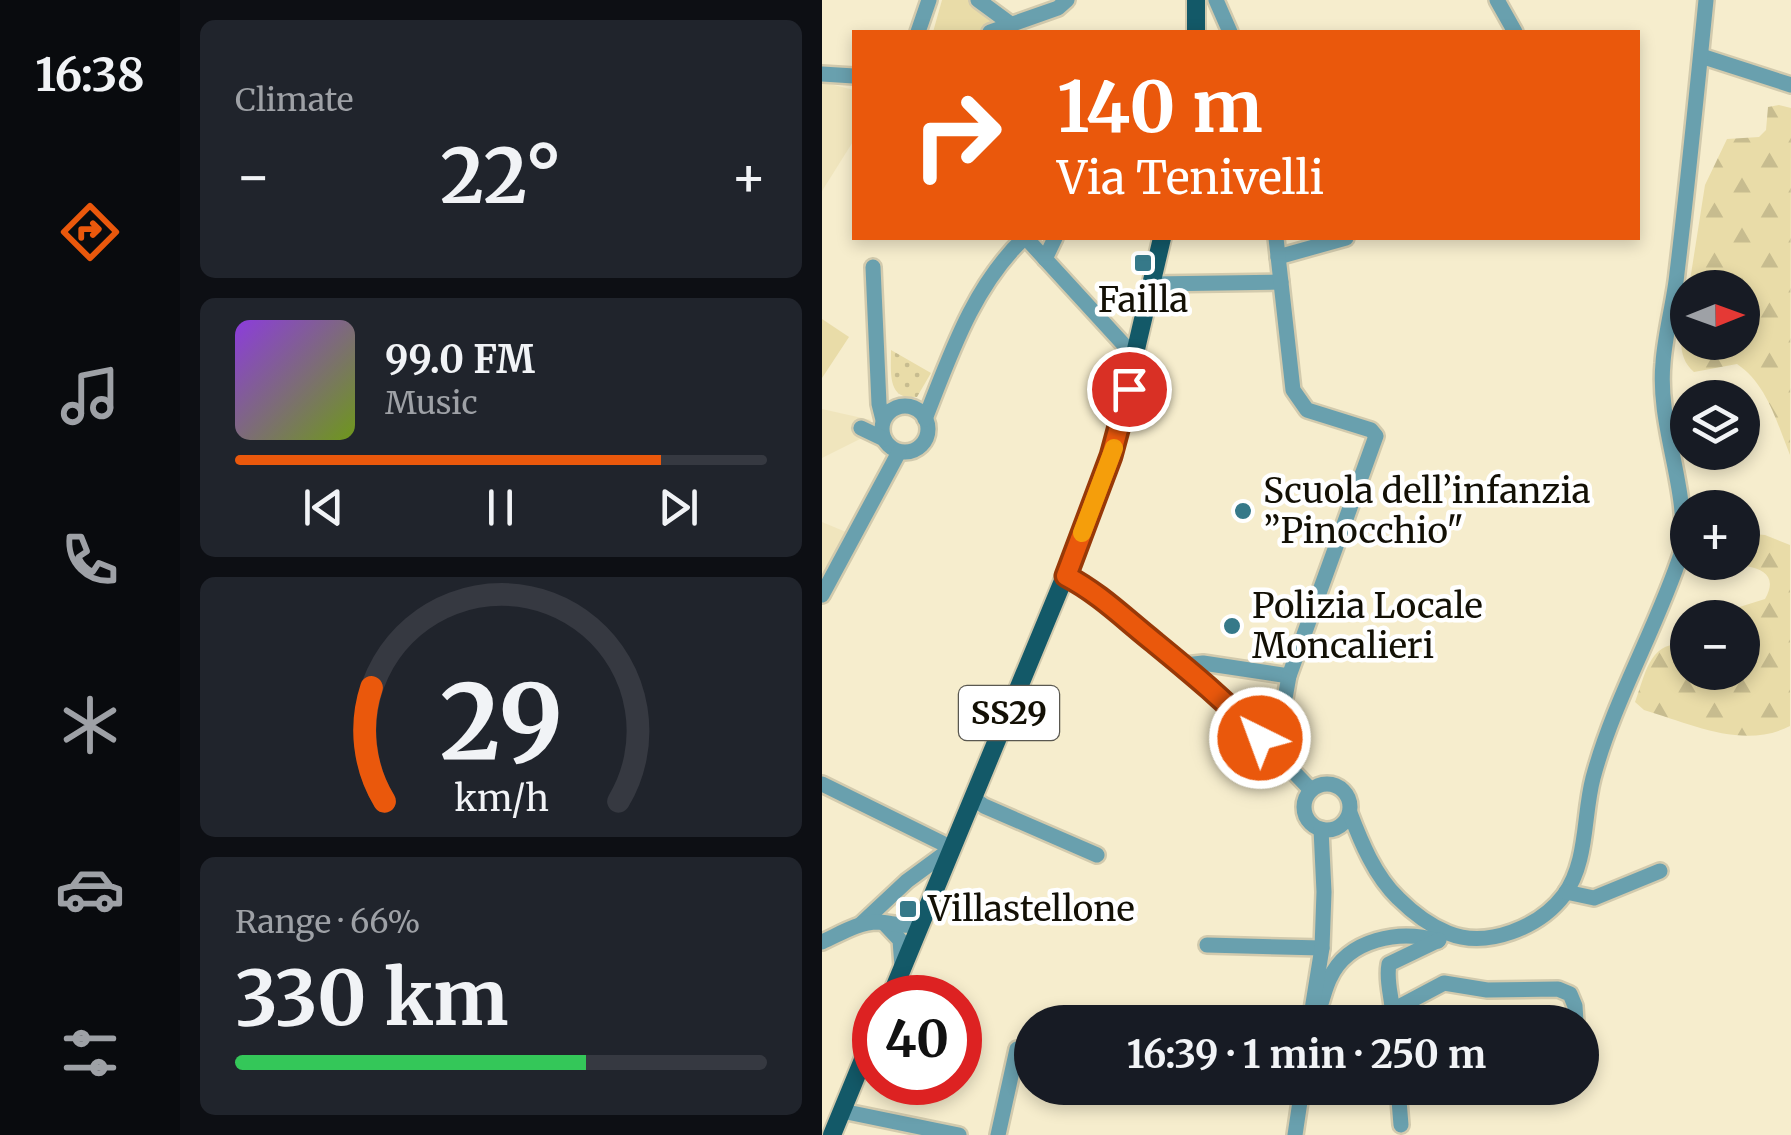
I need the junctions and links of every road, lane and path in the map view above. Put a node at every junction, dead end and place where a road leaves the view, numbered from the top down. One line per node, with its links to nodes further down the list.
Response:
1 (929, 0): 9 (street)
2 (978, 0): 8 (street)
3 (1067, 0): 8 (street)
4 (1196, 0): 11 (main road)
5 (1497, 0): 13 (street)
6 (1706, 0): 14 (street)
7 (1221, 1): 12 (street)
8 (1012, 24): 10 (street)
9 (919, 30)
10 (996, 30)
11 (1196, 30)
12 (1229, 30)
13 (1513, 30)
14 (1700, 56): 17 (street); 49 (street)
15 (822, 74): 16 (street)
16 (852, 76)
17 (1790, 85)
18 (1023, 240): 31 (street)
19 (1027, 240): 25 (street)
20 (1054, 240): 25 (street)
21 (1162, 240): 28 (main road)
22 (1276, 240): 24 (street)
23 (1339, 240): 24 (street)
24 (1278, 257): 27 (street)
25 (1045, 258): 29 (street)
26 (873, 267): 30 (street)
27 (1281, 282): 28 (street); 37 (street)
28 (1153, 284): 29 (main road)
29 (1136, 358): 34 (main road)
30 (880, 382): 31 (street); 32 (street)
31 (912, 411): 32 (street); 33 (street)
32 (883, 427): 33 (street)
33 (900, 452): 35 (street)
34 (1066, 574): 36 (street); 41 (main road, SS29)
35 (822, 594)
36 (1185, 664): 37 (street); 38 (street)
37 (1289, 676): 38 (street)
38 (1275, 754): 40 (street)
39 (822, 784): 44 (street)
40 (1311, 790): 42 (street); 43 (street)
41 (973, 798): 44 (main road, SS29); 46 (street)
42 (1350, 813): 43 (street); 45 (street)
43 (1326, 829): 45 (street); 57 (street)
44 (952, 848): 48 (street); 50 (main road, SS29)
45 (1365, 851): 54 (street)
46 (1098, 855)
47 (1660, 871): 49 (street)
48 (907, 881): 50 (street); 52 (street)
49 (1566, 892): 54 (street)
50 (933, 895): 53 (main road, SS29)
51 (884, 922): 52 (street); 53 (street); 58 (street)
52 (861, 924): 55 (street)
53 (920, 924): 58 (main road, SS29)
54 (1445, 938): 61 (street); 62 (street)
55 (822, 942)
56 (1207, 945): 57 (street)
57 (1322, 948): 60 (street)
58 (902, 968): 59 (main road, SS29)
59 (899, 975)
60 (1314, 1005)
61 (1319, 1005)
62 (1392, 1005)
63 (1411, 1005): 64 (street)
64 (1576, 1005)
65 (1014, 1067): 73 (street)
66 (852, 1087): 69 (main road)
67 (1299, 1105): 74 (street)
68 (1399, 1105): 70 (street)
69 (842, 1111): 71 (main road); 72 (street)
70 (1401, 1125)
71 (832, 1135)
72 (959, 1135)
73 (998, 1135)
74 (1295, 1135)

